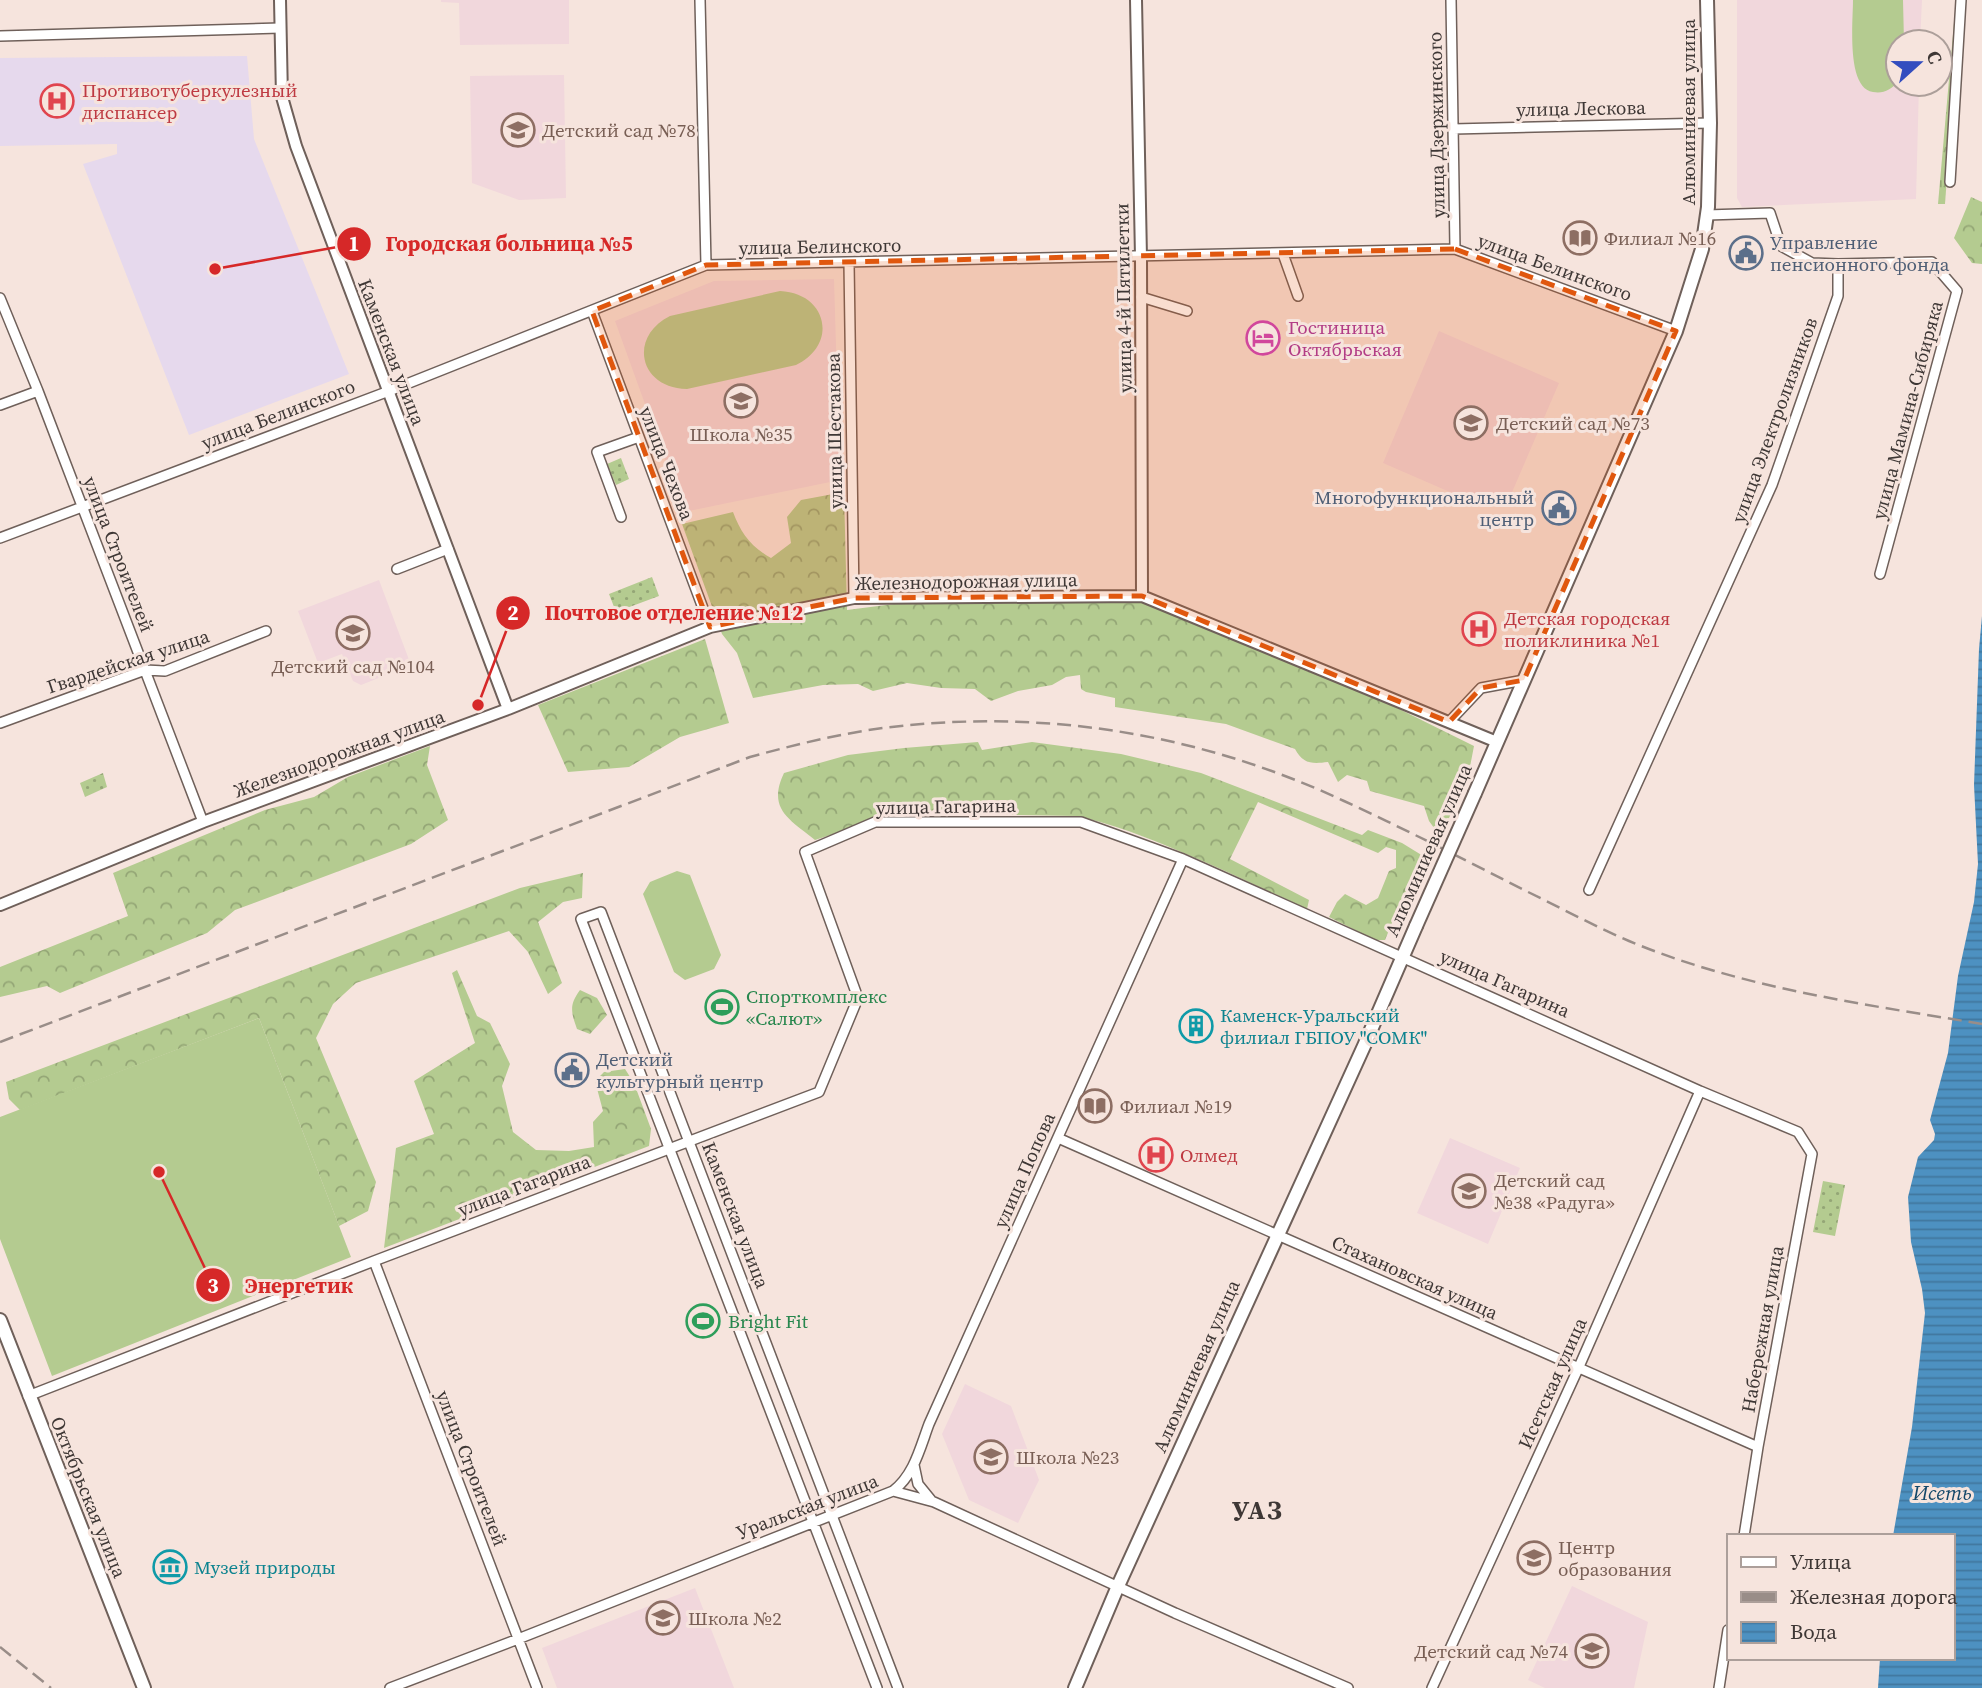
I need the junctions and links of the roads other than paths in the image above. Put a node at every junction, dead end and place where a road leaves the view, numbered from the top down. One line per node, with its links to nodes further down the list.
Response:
1 (280, 0): 7 (street, Каменская улица)
2 (700, 0): 18 (street)
3 (1136, 0): 15 (street, улица 4-й Пятилетки)
4 (1451, 0): 10 (street, улица Дзержинского)
5 (1707, 0): 9 (main road, Алюминиевая улица)
6 (1961, 0): 11 (street)
7 (280, 29): 8 (street); 26 (street, Каменская улица)
8 (0, 36)
9 (1710, 123): 10 (street, улица Лескова); 12 (main road, Алюминиевая улица)
10 (1453, 129): 13 (street, улица Дзержинского)
11 (1950, 181)
12 (1707, 215): 17 (street); 24 (main road, Алюминиевая улица)
13 (1455, 250): 14 (street, улица Белинского); 24 (street, улица Белинского)
14 (1283, 254): 15 (street, улица Белинского); 19 (street)
15 (1141, 257): 16 (street, улица Белинского); 20 (street, улица 4-й Пятилетки)
16 (849, 263): 18 (street, улица Белинского); 36 (street, улица Шестакова)
17 (1838, 264): 34 (street, улица Мамина-Сибиряка); 47 (street, улица Электролизников)
18 (706, 265): 22 (street, улица Белинского)
19 (1298, 296)
20 (1141, 297): 23 (street); 35 (street, улица 4-й Пятилетки)
21 (0, 298): 25 (street, улица Строителей)
22 (592, 311): 26 (street, улица Белинского); 28 (street, улица Чехова)
23 (1187, 311)
24 (1676, 331): 40 (main road, Алюминиевая улица)
25 (38, 391): 27 (street); 29 (street, улица Строителей)
26 (389, 391): 29 (street, улица Белинского); 32 (street, Каменская улица)
27 (0, 405)
28 (639, 437): 30 (street); 37 (street, улица Чехова)
29 (82, 507): 31 (street, улица Белинского); 39 (street, улица Строителей)
30 (621, 517)
31 (0, 538)
32 (448, 549): 33 (street); 41 (street, Каменская улица)
33 (397, 569)
34 (1881, 574)
35 (1142, 596): 36 (street, Железнодорожная улица); 42 (street, Железнодорожная улица)
36 (854, 598): 37 (street, Железнодорожная улица)
37 (710, 627): 41 (street, Железнодорожная улица)
38 (266, 631): 39 (street, Гвардейская улица)
39 (145, 670): 43 (street, Гвардейская улица); 45 (street, улица Строителей)
40 (1524, 680): 42 (street); 44 (main road, Алюминиевая улица)
41 (508, 709): 45 (street, Железнодорожная улица)
42 (1449, 722): 44 (street, Железнодорожная улица)
43 (0, 723)
44 (1497, 742): 49 (main road, Алюминиевая улица, bridge)
45 (203, 822): 48 (street, Железнодорожная улица)
46 (1183, 859): 49 (street, улица Гагарина); 52 (street, улица Попова); 53 (street, улица Гагарина)
47 (1589, 890)
48 (0, 905)
49 (1402, 956): 50 (street, улица Гагарина); 55 (main road, Алюминиевая улица)
50 (1700, 1091): 51 (street, улица Гагарина); 58 (street, Исетская улица)
51 (1798, 1132): 60 (street, Набережная улица)
52 (1058, 1138): 55 (street, Стахановская улица); 61 (street, улица Попова)
53 (689, 1141): 54 (street, улица Гагарина); 54 (street, Каменская улица); 64 (street, Каменская улица)
54 (668, 1148): 56 (street, улица Гагарина); 65 (street, Каменская улица)
55 (1276, 1235): 58 (street, Стахановская улица); 67 (main road, Алюминиевая улица)
56 (374, 1261): 59 (street, улица Гагарина); 69 (street, улица Строителей)
57 (0, 1320): 59 (main road, Октябрьская улица)
58 (1578, 1368): 60 (street, Стахановская улица); 77 (street, Исетская улица)
59 (28, 1396): 70 (main road, Октябрьская улица)
60 (1758, 1447): 66 (street, Набережная улица)
61 (914, 1465): 62 (street, улица Попова); 63 (street)
62 (893, 1491): 63 (street, Уральская улица); 64 (street, Уральская улица)
63 (934, 1502): 67 (street, Уральская улица)
64 (832, 1514): 65 (street, Уральская улица); 74 (street, Каменская улица)
65 (812, 1522): 69 (street, Уральская улица); 73 (street, Каменская улица)
66 (1744, 1534)
67 (1118, 1586): 75 (main road, Алюминиевая улица); 76 (street, Уральская улица)
68 (1727, 1636): 78 (street)
69 (518, 1639): 71 (street, Уральская улица); 72 (street, улица Строителей)
70 (144, 1688)
71 (390, 1688)
72 (537, 1688)
73 (877, 1688)
74 (898, 1688)
75 (1075, 1688)
76 (1348, 1688)
77 (1432, 1688)
78 (1719, 1688)

